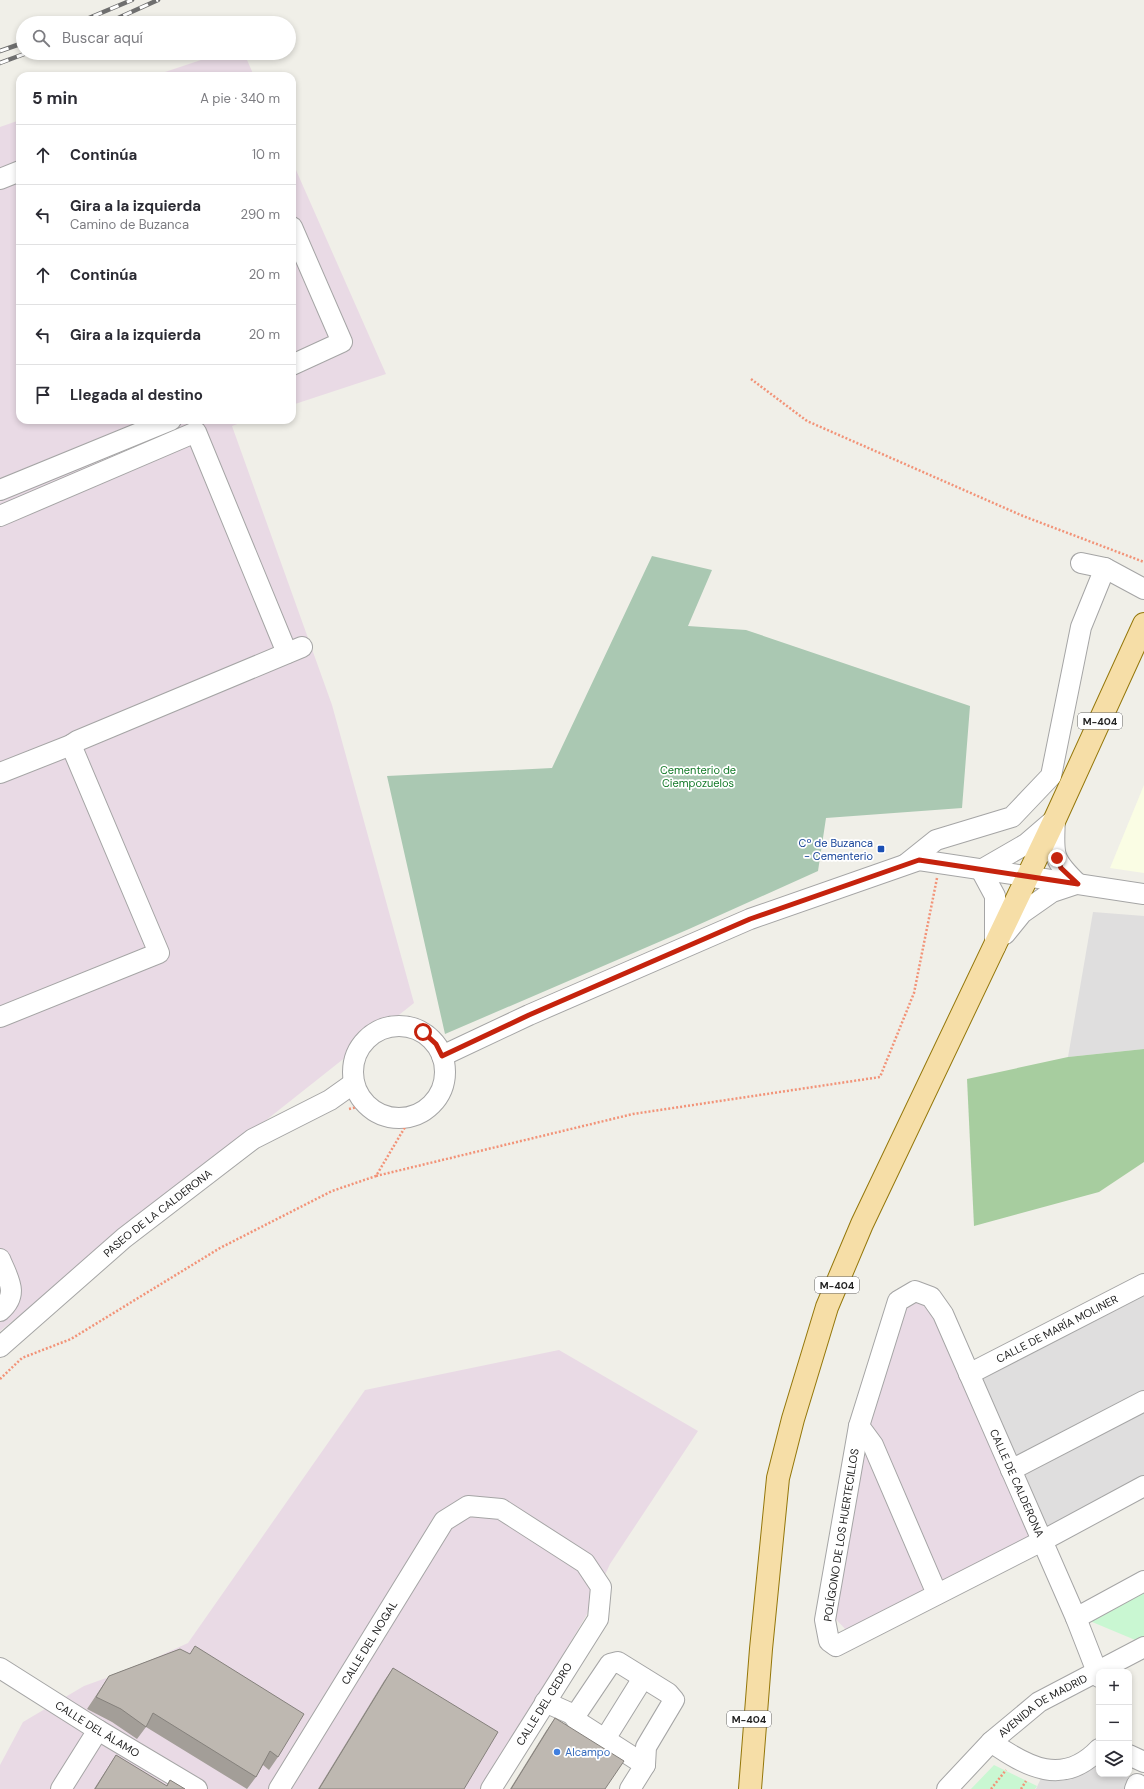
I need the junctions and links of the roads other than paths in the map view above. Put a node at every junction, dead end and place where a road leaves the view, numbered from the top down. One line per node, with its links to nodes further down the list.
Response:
1 (16, 173): 2 (street)
2 (0, 179)
3 (296, 237): 4 (street)
4 (296, 363)
5 (161, 424): 6 (street)
6 (0, 490)
7 (0, 516): 12 (street)
8 (1080, 563): 9 (street)
9 (1105, 568): 10 (street); 15 (street)
10 (1144, 589)
11 (1144, 624): 14 (main road, M-404)
12 (71, 745): 13 (street); 21 (street)
13 (0, 773)
14 (1056, 819): 16 (street); 17 (main road, M-404); 18 (street)
15 (906, 865): 16 (street); 22 (street)
16 (981, 870): 17 (street); 20 (street)
17 (1027, 877): 18 (street); 20 (main road, M-404)
18 (1078, 884): 19 (street); 20 (street)
19 (1144, 894)
20 (995, 947): 40 (main road, M-404)
21 (0, 1017)
22 (442, 1056): 23 (street); 23 (street)
23 (360, 1095): 28 (street, PASEO DE LA CALDERONA)
24 (0, 1259): 27 (street)
25 (1144, 1284): 29 (street, CALLE DE MARÍA MOLINER)
26 (931, 1297): 29 (street, CALLE DE CALDERONA); 31 (street, POLÍGONO DE LOS HUERTECILLOS)
27 (0, 1311)
28 (0, 1346)
29 (969, 1374): 32 (street, CALLE DE CALDERONA)
30 (1144, 1401): 32 (street)
31 (859, 1426): 36 (street, POLÍGONO DE LOS HUERTECILLOS); 36 (street, POLÍGONO DE LOS HUERTECILLOS)
32 (1011, 1470): 34 (street, CALLE DE CALDERONA)
33 (1144, 1486): 34 (street, POLÍGONO DE LOS HUERTECILLOS)
34 (1042, 1541): 36 (street, POLÍGONO DE LOS HUERTECILLOS); 37 (street, CALLE DE CALDERONA)
35 (1144, 1581): 37 (street)
36 (937, 1594)
37 (1076, 1618): 42 (street, CALLE DE CALDERONA)
38 (598, 1619): 46 (street, CALLE DEL CEDRO); 57 (street, CALLE DEL NOGAL)
39 (1144, 1647): 43 (street, AVENIDA DE MADRID)
40 (761, 1649): 60 (main road, M-404); 61 (main road, M-404)
41 (0, 1668): 48 (street, CALLE DEL ÁLAMO)
42 (1096, 1669)
43 (1107, 1669)
44 (1096, 1675): 50 (street, AVENIDA DE MADRID)
45 (643, 1678): 47 (street); 49 (street); 54 (street)
46 (545, 1702): 47 (street); 58 (street, CALLE DEL CEDRO)
47 (572, 1714): 49 (street)
48 (98, 1730): 55 (street); 56 (street, CALLE DEL ÁLAMO)
49 (605, 1739): 54 (street)
50 (991, 1742): 51 (street, AVENIDA DE MADRID); 62 (street, AVENIDA DE MADRID)
51 (1096, 1752)
52 (1132, 1756): 53 (street)
53 (1144, 1762)
54 (645, 1765): 59 (street)
55 (61, 1789)
56 (197, 1789)
57 (278, 1789)
58 (491, 1789)
59 (630, 1789)
60 (738, 1789)
61 (750, 1789)
62 (947, 1789)

